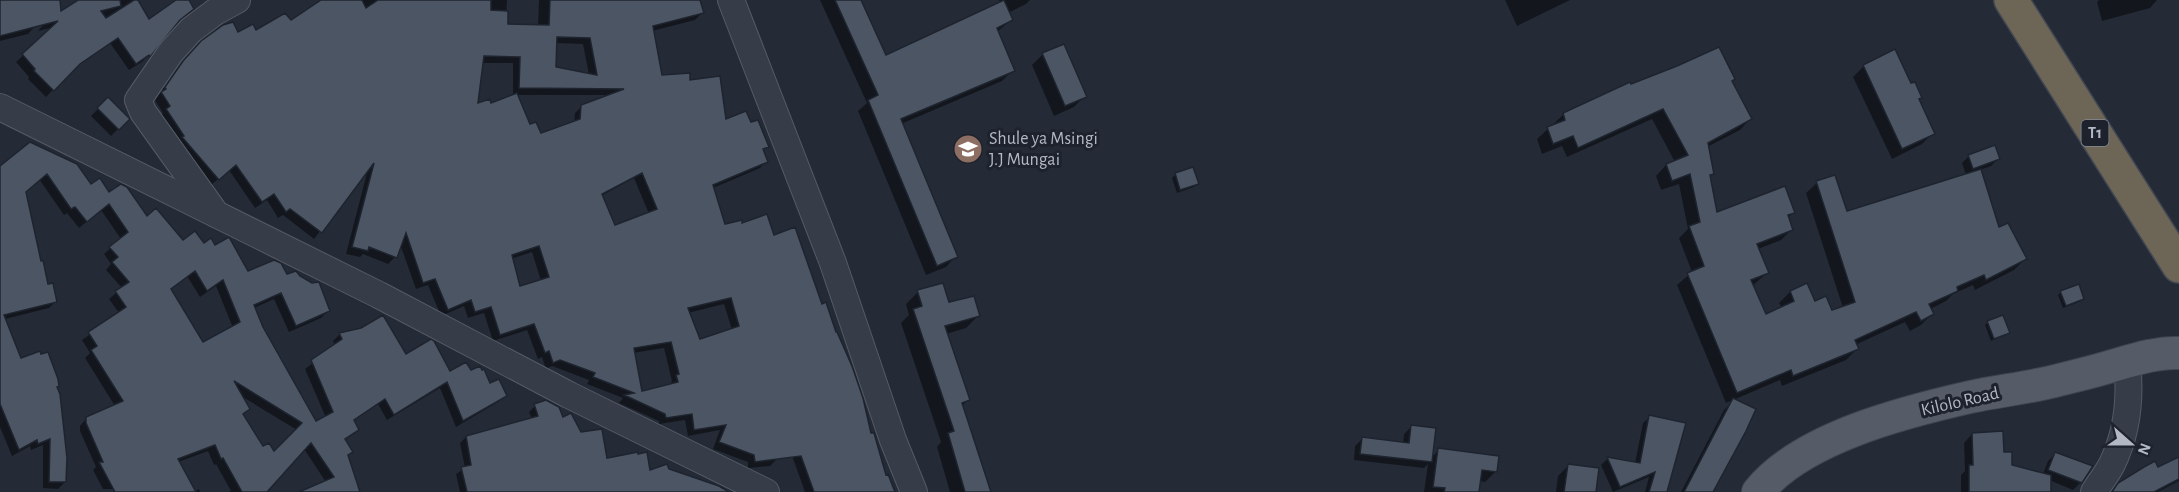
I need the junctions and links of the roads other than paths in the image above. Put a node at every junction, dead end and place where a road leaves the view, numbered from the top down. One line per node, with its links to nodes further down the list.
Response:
1 (237, 0): 5 (street)
2 (731, 0): 10 (street)
3 (2011, 0): 6 (highway, T1)
4 (0, 107): 5 (street)
5 (218, 216): 9 (street)
6 (2179, 266)
7 (2179, 353): 8 (main road, Kilolo Road)
8 (2127, 362): 11 (main road, Kilolo Road); 12 (street)
9 (766, 492)
10 (914, 492)
11 (1758, 492)
12 (2094, 492)

